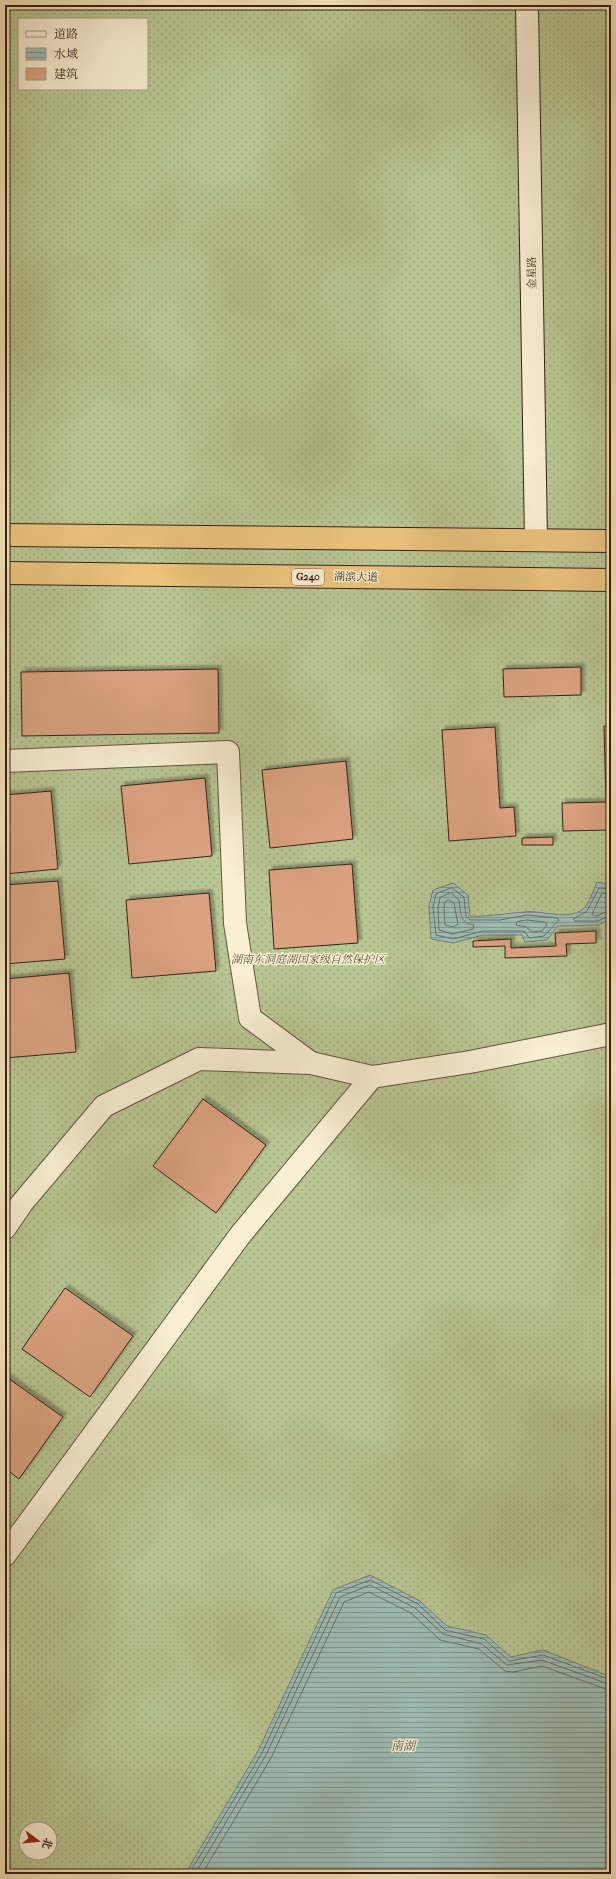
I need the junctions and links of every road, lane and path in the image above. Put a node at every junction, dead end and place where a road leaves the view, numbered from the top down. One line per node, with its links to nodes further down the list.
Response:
1 (527, 5): 3 (street, 金星路)
2 (5, 535): 3 (highway)
3 (536, 540): 4 (highway)
4 (611, 541)
5 (5, 573): 6 (highway, 湖滨大道 / G240)
6 (611, 580)
7 (5, 761): 9 (street)
8 (611, 1034): 10 (street)
9 (311, 1064): 10 (street); 11 (street)
10 (372, 1077): 12 (street)
11 (5, 1228)
12 (5, 1555)

